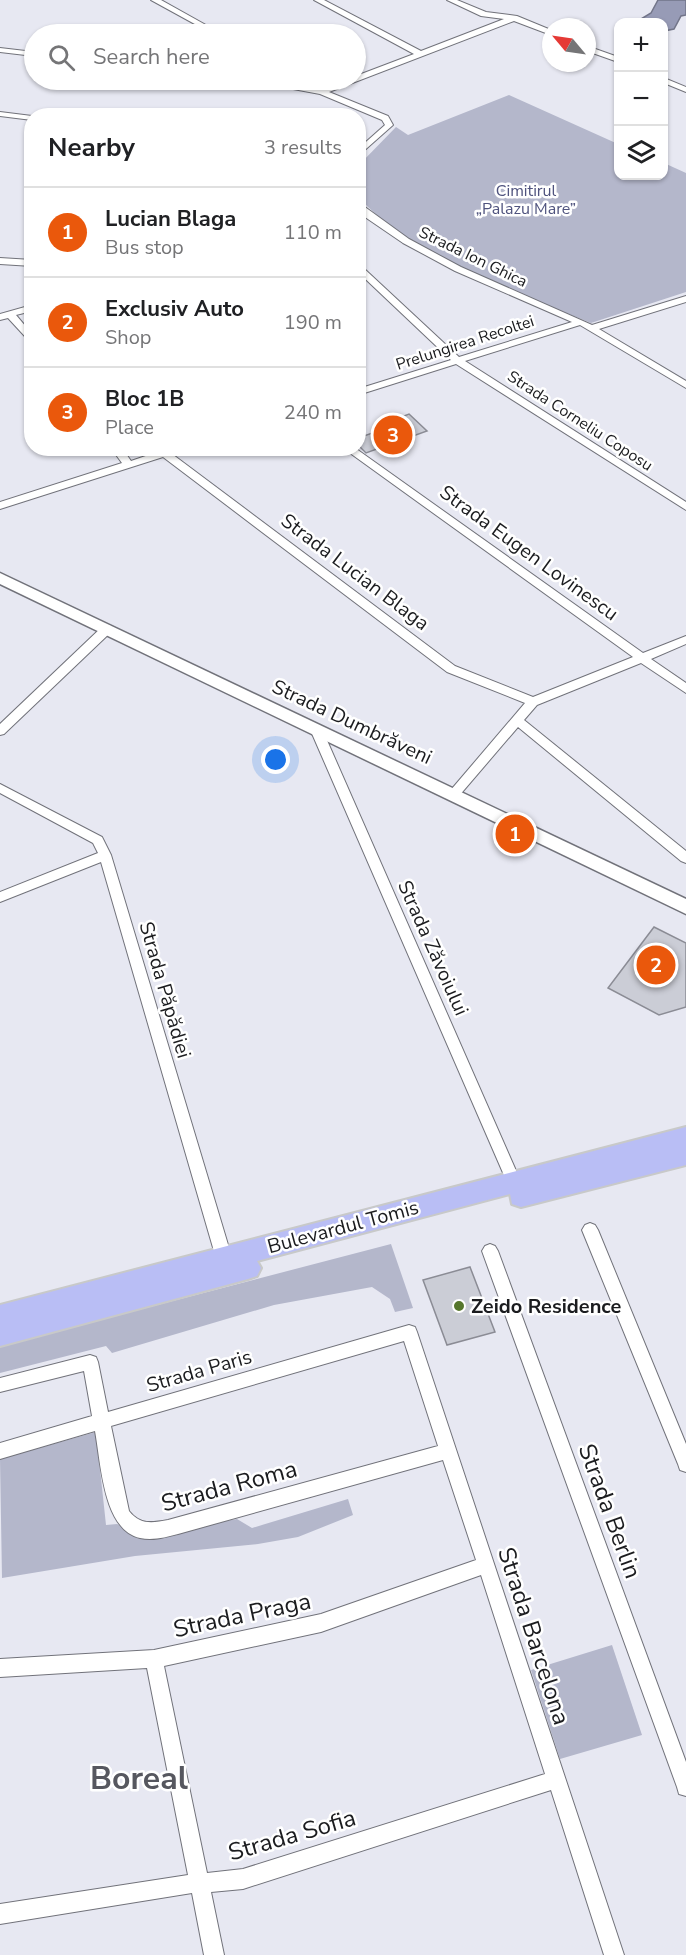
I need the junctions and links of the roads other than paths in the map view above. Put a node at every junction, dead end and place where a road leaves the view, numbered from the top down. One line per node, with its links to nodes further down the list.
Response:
1 (158, 0): 5 (street)
2 (318, 0): 6 (street)
3 (451, 0): 4 (street)
4 (514, 18): 8 (street); 12 (street)
5 (200, 24)
6 (364, 24)
7 (366, 25): 12 (street)
8 (542, 29)
9 (0, 50): 11 (street)
10 (596, 51): 13 (street)
11 (24, 53)
12 (421, 54): 14 (street)
13 (614, 58)
14 (366, 75)
15 (668, 82): 19 (street)
16 (310, 90): 20 (street)
17 (318, 90): 20 (street)
18 (327, 90): 20 (street)
19 (686, 90)
20 (322, 92): 21 (street)
21 (361, 108)
22 (366, 110): 25 (street)
23 (0, 114): 24 (street)
24 (24, 117)
25 (366, 147)
26 (366, 214): 33 (street, Strada Ion Ghica)
27 (0, 261): 28 (street)
28 (24, 262)
29 (366, 274): 36 (street, Strada Corneliu Coposu)
30 (686, 299): 34 (street)
31 (24, 310): 32 (street)
32 (5, 316): 35 (street)
33 (581, 322): 34 (street, Strada Ion Ghica); 36 (street, Prelungirea Recoltei)
34 (592, 328): 37 (street, Strada Ion Ghica)
35 (24, 334)
36 (458, 361): 38 (street, Prelungirea Recoltei); 45 (street, Strada Corneliu Coposu)
37 (686, 385)
38 (366, 390)
39 (122, 456): 43 (street)
40 (158, 456): 43 (street)
41 (168, 456): 51 (street, Strada Lucian Blaga)
42 (359, 456): 49 (street, Strada Eugen Lovinescu)
43 (129, 465): 44 (street)
44 (0, 506)
45 (686, 507)
46 (0, 578): 47 (street, Strada Dumbrăveni)
47 (108, 630): 53 (street, Strada Dumbrăveni); 54 (street)
48 (686, 640): 49 (street)
49 (642, 658): 50 (street, Strada Eugen Lovinescu); 51 (street)
50 (686, 689)
51 (533, 702): 52 (street)
52 (517, 720): 56 (street); 58 (street)
53 (316, 729): 56 (street, Strada Dumbrăveni); 63 (street, Strada Zăvoiului)
54 (0, 731)
55 (0, 788): 57 (street, Strada Păpădiei)
56 (454, 794): 60 (street, Strada Dumbrăveni)
57 (105, 855): 59 (street); 66 (street, Strada Păpădiei)
58 (686, 858)
59 (0, 897)
60 (686, 907)
61 (686, 1137): 63 (main road, Bulevardul Tomis)
62 (686, 1155): 69 (main road, Bulevardul Tomis)
63 (514, 1182): 66 (main road, Bulevardul Tomis)
64 (590, 1230): 74 (street)
65 (490, 1251): 79 (street, Strada Berlin)
66 (224, 1258): 67 (main road, Bulevardul Tomis)
67 (0, 1317)
68 (409, 1332): 71 (street, Strada Paris); 73 (street, Strada Barcelona)
69 (0, 1334)
70 (0, 1385): 71 (street)
71 (101, 1422): 72 (street, Strada Paris); 73 (street, Strada Roma)
72 (0, 1451)
73 (448, 1451): 75 (street, Strada Barcelona)
74 (686, 1464)
75 (486, 1565): 76 (street, Strada Praga); 78 (street, Strada Barcelona)
76 (154, 1659): 77 (street, Strada Praga); 80 (street)
77 (0, 1668)
78 (556, 1779): 80 (street, Strada Sofia); 83 (street, Strada Barcelona)
79 (686, 1787)
80 (200, 1884): 81 (street, Strada Sofia); 82 (street)
81 (0, 1914)
82 (214, 1955)
83 (614, 1955)

